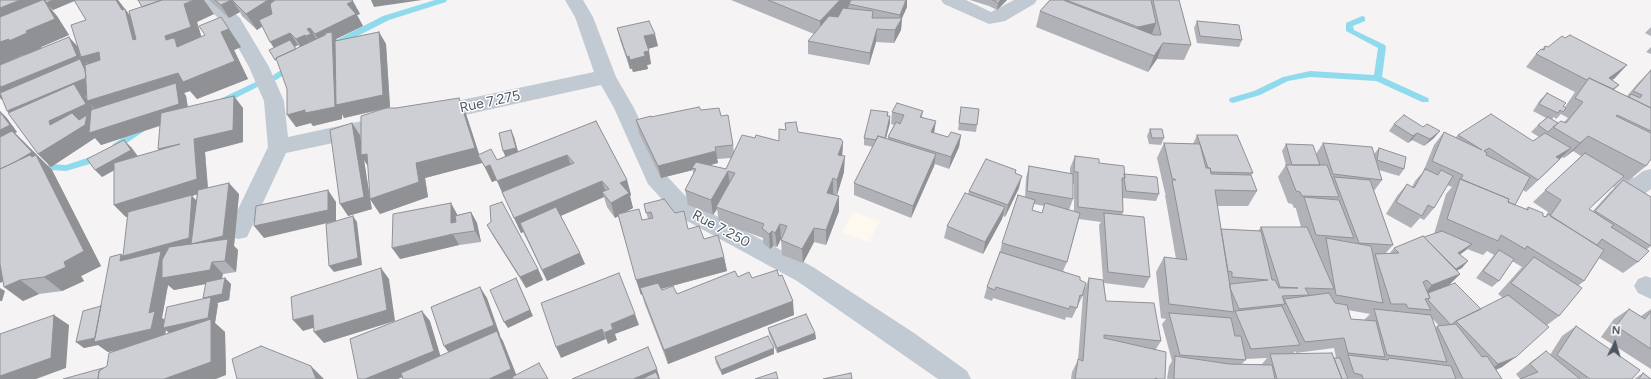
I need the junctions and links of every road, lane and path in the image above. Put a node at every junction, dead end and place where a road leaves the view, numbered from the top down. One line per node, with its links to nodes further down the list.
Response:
1 (209, 0): 6 (street)
2 (574, 0): 5 (street, Rue 7.250)
3 (950, 0): 4 (street)
4 (1028, 0)
5 (606, 76): 6 (street, Rue 7.275); 10 (street, Rue 7.250)
6 (279, 147): 9 (street)
7 (1582, 160): 8 (street)
8 (1651, 177)
9 (239, 230)
10 (958, 379)

